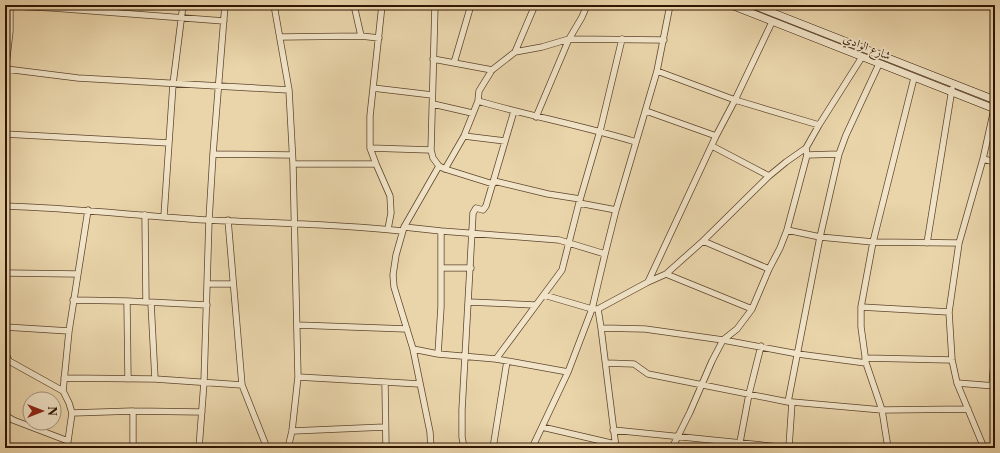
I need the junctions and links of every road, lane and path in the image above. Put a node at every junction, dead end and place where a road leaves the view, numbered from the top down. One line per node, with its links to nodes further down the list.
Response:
1 (10, 5): 14 (street); 16 (street)
2 (183, 5): 15 (street)
3 (226, 5): 17 (street)
4 (274, 5): 20 (street)
5 (354, 5): 19 (street)
6 (382, 5): 21 (street)
7 (435, 5): 27 (street)
8 (471, 5): 28 (street)
9 (535, 5): 25 (street)
10 (587, 5): 22 (street)
11 (670, 5): 24 (street)
12 (731, 5): 18 (main road, شارع الوادي)
13 (753, 5): 35 (main road, شارع الوادي)
14 (53, 6): 15 (street)
15 (181, 17): 17 (street); 34 (street)
16 (7, 21): 32 (street)
17 (224, 21): 36 (street)
18 (772, 22): 26 (main road, شارع الوادي); 41 (street)
19 (361, 36): 20 (street); 21 (street)
20 (280, 37): 38 (street)
21 (379, 38): 37 (street)
22 (569, 39): 23 (street); 25 (street); 49 (street)
23 (622, 39): 24 (street); 51 (street)
24 (664, 40): 31 (street)
25 (515, 52): 30 (street)
26 (862, 57): 29 (main road, شارع الوادي); 50 (street)
27 (433, 59): 28 (street); 40 (street)
28 (454, 63): 30 (street)
29 (879, 64): 33 (main road, شارع الوادي); 63 (street)
30 (492, 70): 43 (street)
31 (657, 71): 41 (street); 47 (street)
32 (6, 72): 34 (street)
33 (914, 78): 39 (main road, شارع الوادي); 91 (street)
34 (174, 84): 36 (street); 57 (street)
35 (953, 84): 39 (street); 42 (main road, شارع الوادي)
36 (218, 87): 38 (street); 62 (street)
37 (373, 88): 40 (street); 59 (street)
38 (289, 90): 65 (street)
39 (951, 92): 45 (main road, شارع الوادي); 92 (street)
40 (432, 95): 44 (street)
41 (735, 100): 50 (street); 54 (street)
42 (995, 100)
43 (478, 101): 46 (street); 48 (street)
44 (433, 104): 48 (street); 61 (street)
45 (995, 109): 66 (street)
46 (514, 111): 49 (street); 55 (street)
47 (646, 111): 54 (street); 56 (street)
48 (472, 113): 53 (street)
49 (536, 117): 51 (street)
50 (819, 125): 60 (street)
51 (600, 131): 56 (street); 74 (street)
52 (5, 134): 57 (street)
53 (464, 136): 55 (street); 71 (street)
54 (716, 136): 58 (street)
55 (505, 141): 73 (street)
56 (636, 142): 77 (street)
57 (169, 143): 79 (street)
58 (712, 146): 72 (street); 101 (street)
59 (370, 148): 61 (street); 69 (street)
60 (806, 148): 64 (street); 72 (street)
61 (431, 150): 70 (street)
62 (213, 154): 65 (street); 80 (street)
63 (838, 154): 64 (street); 88 (street)
64 (807, 155): 85 (street)
65 (292, 156): 68 (street)
66 (983, 159): 67 (street); 93 (street)
67 (995, 162)
68 (293, 164): 69 (street); 82 (street)
69 (376, 164): 83 (street)
70 (439, 166): 71 (street); 84 (street)
71 (445, 169): 73 (street)
72 (769, 176): 89 (street)
73 (493, 182): 74 (street); 87 (street)
74 (580, 201): 77 (street); 90 (street)
75 (5, 206): 76 (street)
76 (88, 210): 78 (street); 99 (street)
77 (616, 210): 94 (street)
78 (145, 215): 79 (street); 107 (street)
79 (164, 216): 80 (street)
80 (209, 220): 81 (street); 102 (street)
81 (228, 220): 82 (street); 103 (street)
82 (293, 223): 83 (street); 115 (street)
83 (388, 229): 84 (street)
84 (403, 229): 86 (street); 117 (street)
85 (787, 230): 88 (street); 97 (street)
86 (441, 231): 87 (street); 95 (street)
87 (472, 233): 90 (street); 96 (street)
88 (820, 237): 91 (street); 126 (street)
89 (704, 241): 97 (street); 100 (street)
90 (569, 242): 94 (street); 104 (street)
91 (874, 242): 92 (street); 111 (street)
92 (927, 242): 93 (street)
93 (958, 243): 114 (street)
94 (604, 254): 112 (street)
95 (441, 268): 96 (street); 125 (street)
96 (471, 268): 108 (street)
97 (769, 268): 113 (street)
98 (5, 273): 99 (street)
99 (78, 274): 105 (street)
100 (666, 274): 101 (street); 113 (street)
101 (648, 282): 112 (street)
102 (207, 284): 103 (street); 109 (street)
103 (233, 284): 144 (street)
104 (544, 295): 110 (street); 112 (street)
105 (74, 300): 106 (street); 119 (street)
106 (127, 301): 107 (street); 137 (street)
107 (149, 302): 109 (street); 138 (street)
108 (469, 302): 110 (street); 127 (street)
109 (207, 305): 139 (street)
110 (535, 305): 128 (street)
111 (861, 307): 114 (street); 132 (street)
112 (595, 309): 118 (street); 134 (street)
113 (752, 309): 120 (street)
114 (949, 312): 129 (street)
115 (297, 325): 117 (street); 135 (street)
116 (5, 327): 119 (street)
117 (407, 328): 122 (street)
118 (601, 328): 120 (street); 133 (street)
119 (69, 331): 136 (street)
120 (723, 340): 121 (street); 143 (street)
121 (761, 346): 126 (street); 147 (street)
122 (413, 350): 125 (street); 142 (street)
123 (995, 350): 145 (street)
124 (5, 352): 130 (street)
125 (438, 354): 127 (street)
126 (798, 354): 132 (street); 148 (street)
127 (465, 357): 128 (street); 171 (street)
128 (496, 359): 131 (street)
129 (952, 360): 132 (street); 141 (street)
130 (7, 361): 146 (street)
131 (507, 361): 134 (street); 172 (street)
132 (865, 361): 150 (street)
133 (606, 363): 143 (street); 157 (street)
134 (568, 372): 156 (street)
135 (298, 377): 140 (street); 158 (street)
136 (64, 378): 137 (street); 146 (street)
137 (128, 379): 138 (street)
138 (155, 379): 139 (street)
139 (204, 382): 144 (street); 152 (street)
140 (385, 382): 142 (street); 155 (street)
141 (957, 383): 145 (street); 149 (street)
142 (420, 384): 170 (street)
143 (702, 384): 147 (street); 159 (street)
144 (242, 386): 167 (street)
145 (994, 386)
146 (63, 391): 153 (street)
147 (749, 394): 148 (street); 161 (street)
148 (790, 402): 150 (street); 175 (street)
149 (968, 409): 150 (street); 177 (street)
150 (882, 410): 176 (street)
151 (133, 411): 152 (street); 153 (street); 165 (street)
152 (202, 412): 166 (street)
153 (72, 413): 160 (street)
154 (5, 415): 160 (street)
155 (386, 427): 158 (street); 169 (street)
156 (542, 427): 162 (street); 173 (street)
157 (613, 430): 159 (street); 162 (street)
158 (292, 431): 168 (street)
159 (677, 436): 161 (street); 174 (street)
160 (68, 441): 164 (street)
161 (736, 444): 163 (street)
162 (615, 446)
163 (777, 447): 175 (street)
164 (66, 448)
165 (133, 448)
166 (199, 448)
167 (268, 448)
168 (288, 448)
169 (386, 448)
170 (431, 448)
171 (464, 448)
172 (493, 448)
173 (532, 448)
174 (672, 448)
175 (790, 448)
176 (888, 448)
177 (984, 448)

